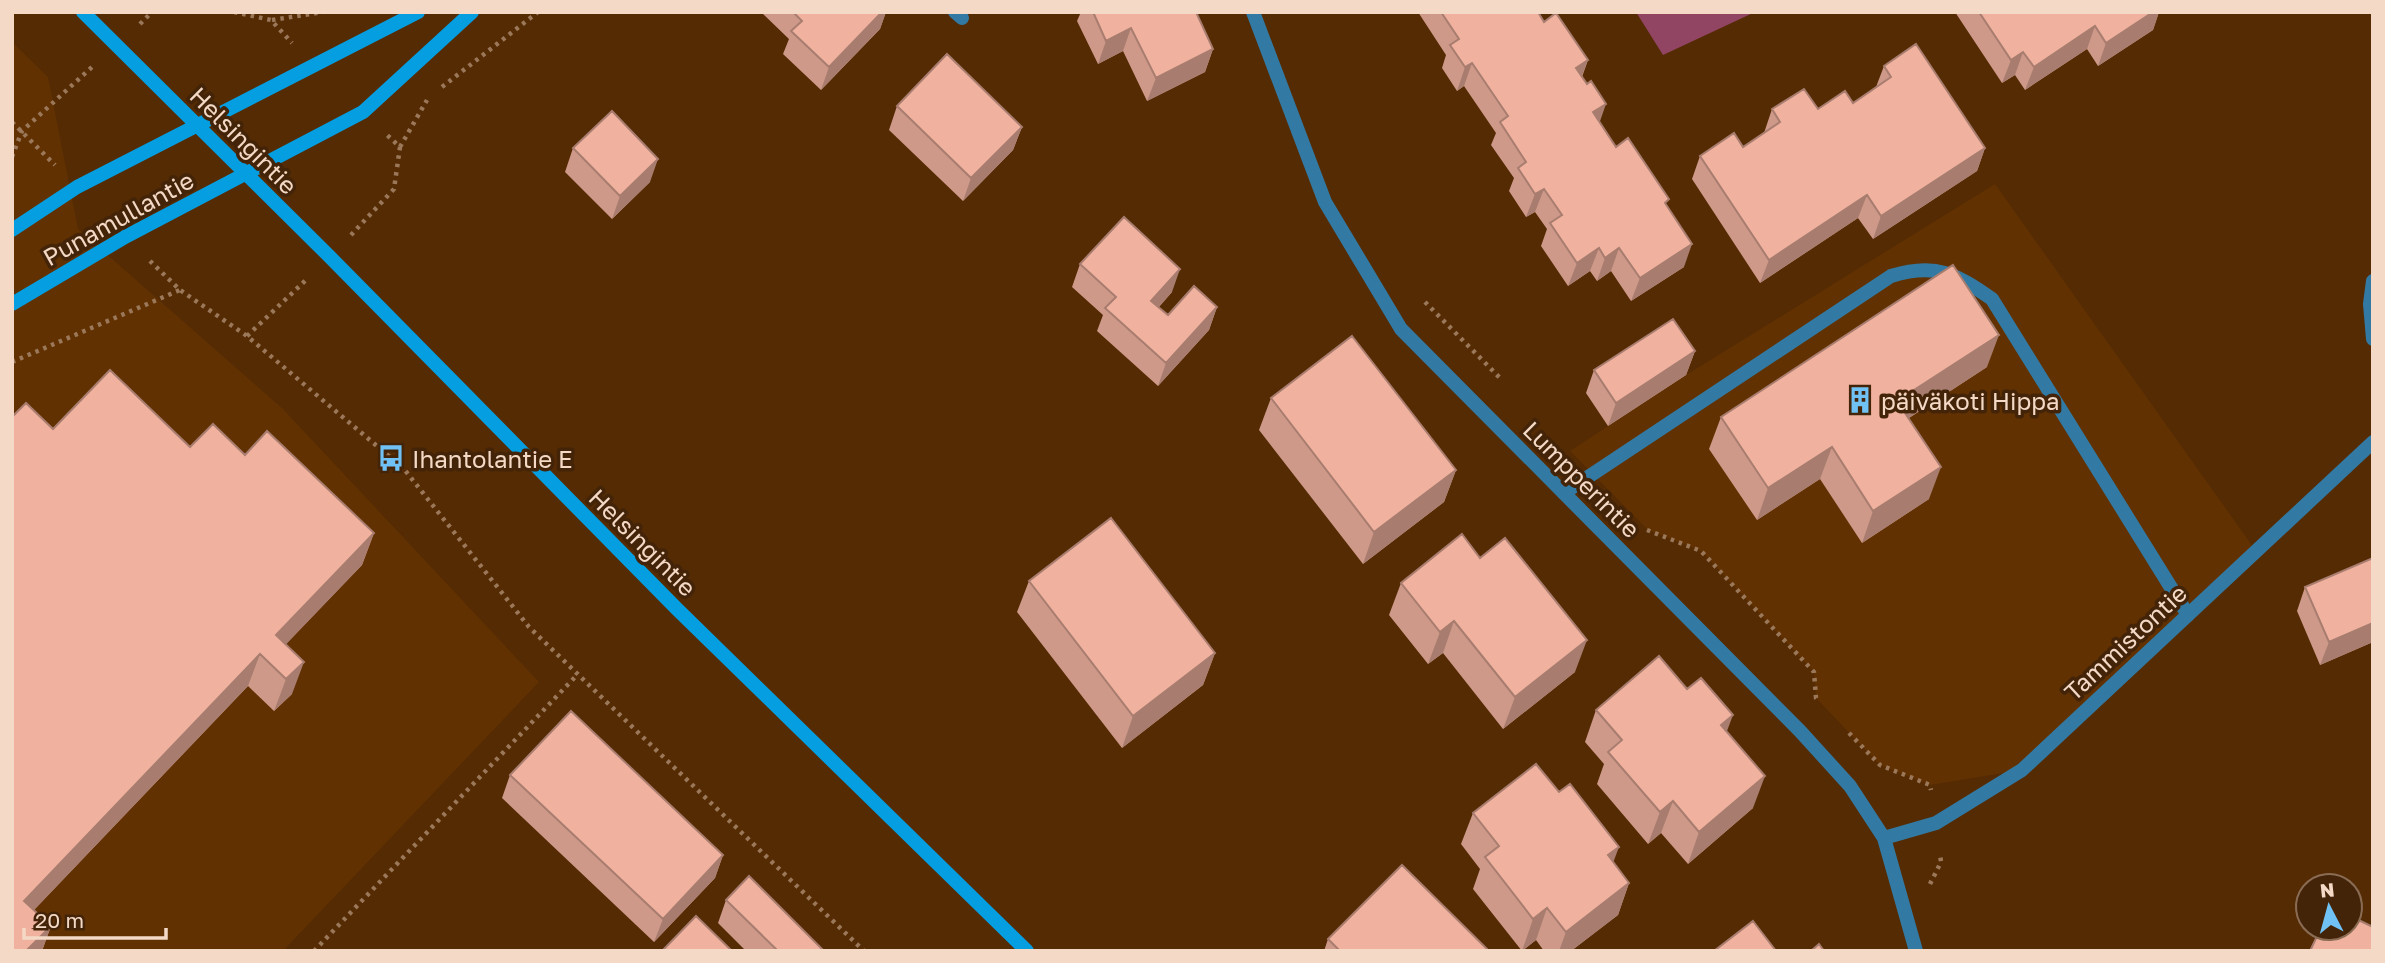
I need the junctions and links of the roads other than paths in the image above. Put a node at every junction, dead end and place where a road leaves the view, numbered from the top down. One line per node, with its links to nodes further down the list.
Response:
1 (83, 12): 5 (main road, Helsingintie)
2 (418, 12): 5 (main road, Punamullantie)
3 (472, 12): 6 (main road, Punamullantie)
4 (1253, 12): 12 (street, Lumpperintie)
5 (198, 127): 6 (main road, Helsingintie); 7 (main road, Punamullantie)
6 (246, 175): 9 (main road, Punamullantie); 15 (main road, Helsingintie)
7 (12, 230)
8 (2373, 281): 10 (street)
9 (12, 304)
10 (2373, 338)
11 (2373, 442): 13 (street, Tammistontie)
12 (1564, 493): 13 (street); 14 (street, Lumpperintie)
13 (2188, 615): 14 (street, Tammistontie)
14 (1884, 838): 16 (street, Lumpperintie)
15 (1027, 951)
16 (1916, 951)

